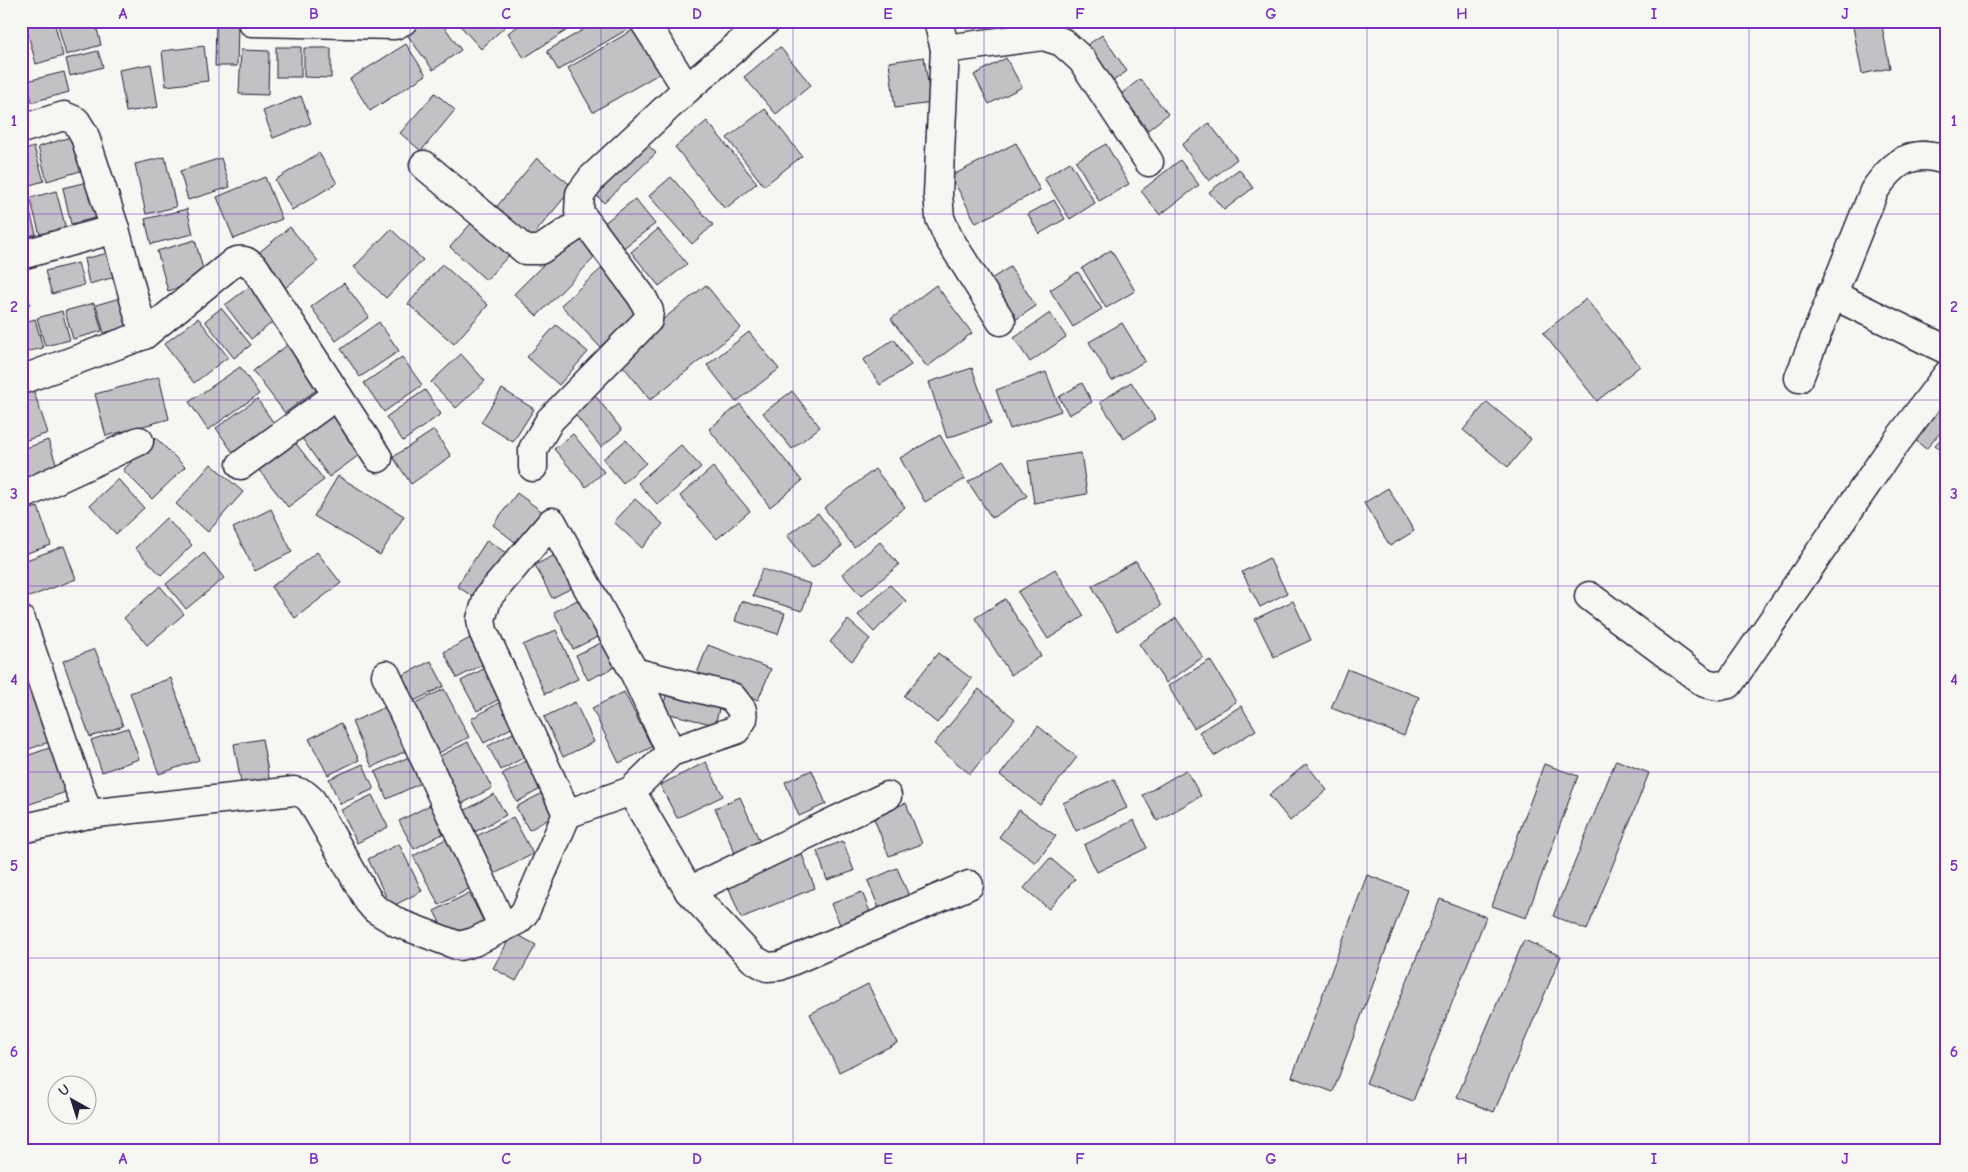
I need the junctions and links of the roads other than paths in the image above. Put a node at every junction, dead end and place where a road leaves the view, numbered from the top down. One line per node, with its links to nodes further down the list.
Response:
1 (403, 21): 5 (street)
2 (644, 21): 7 (street)
3 (766, 21): 7 (street)
4 (938, 21): 6 (street)
5 (252, 22)
6 (945, 49): 10 (street); 16 (street)
7 (687, 89): 12 (street)
8 (21, 129): 13 (street)
9 (1947, 161): 15 (street)
10 (1149, 162)
11 (424, 165): 12 (street)
12 (584, 221): 26 (street)
13 (115, 229): 14 (street); 17 (street)
14 (21, 255)
15 (1831, 294): 18 (street); 20 (street)
16 (1000, 322)
17 (144, 335): 21 (street); 22 (street)
18 (1947, 350)
19 (1947, 375): 28 (street)
20 (1799, 378)
21 (21, 380)
22 (337, 394): 24 (street); 25 (street)
23 (139, 441): 27 (street)
24 (378, 458)
25 (241, 465)
26 (533, 467)
27 (21, 496)
28 (1589, 596)
29 (21, 620): 35 (street)
30 (634, 672): 32 (street); 32 (street); 36 (street)
31 (386, 675): 40 (street)
32 (671, 752): 33 (street)
33 (631, 791): 36 (street); 39 (street)
34 (887, 796): 39 (street)
35 (88, 814): 37 (street); 40 (street)
36 (567, 814): 40 (street)
37 (21, 829)
38 (969, 886): 39 (street)
39 (689, 891)
40 (503, 927)

